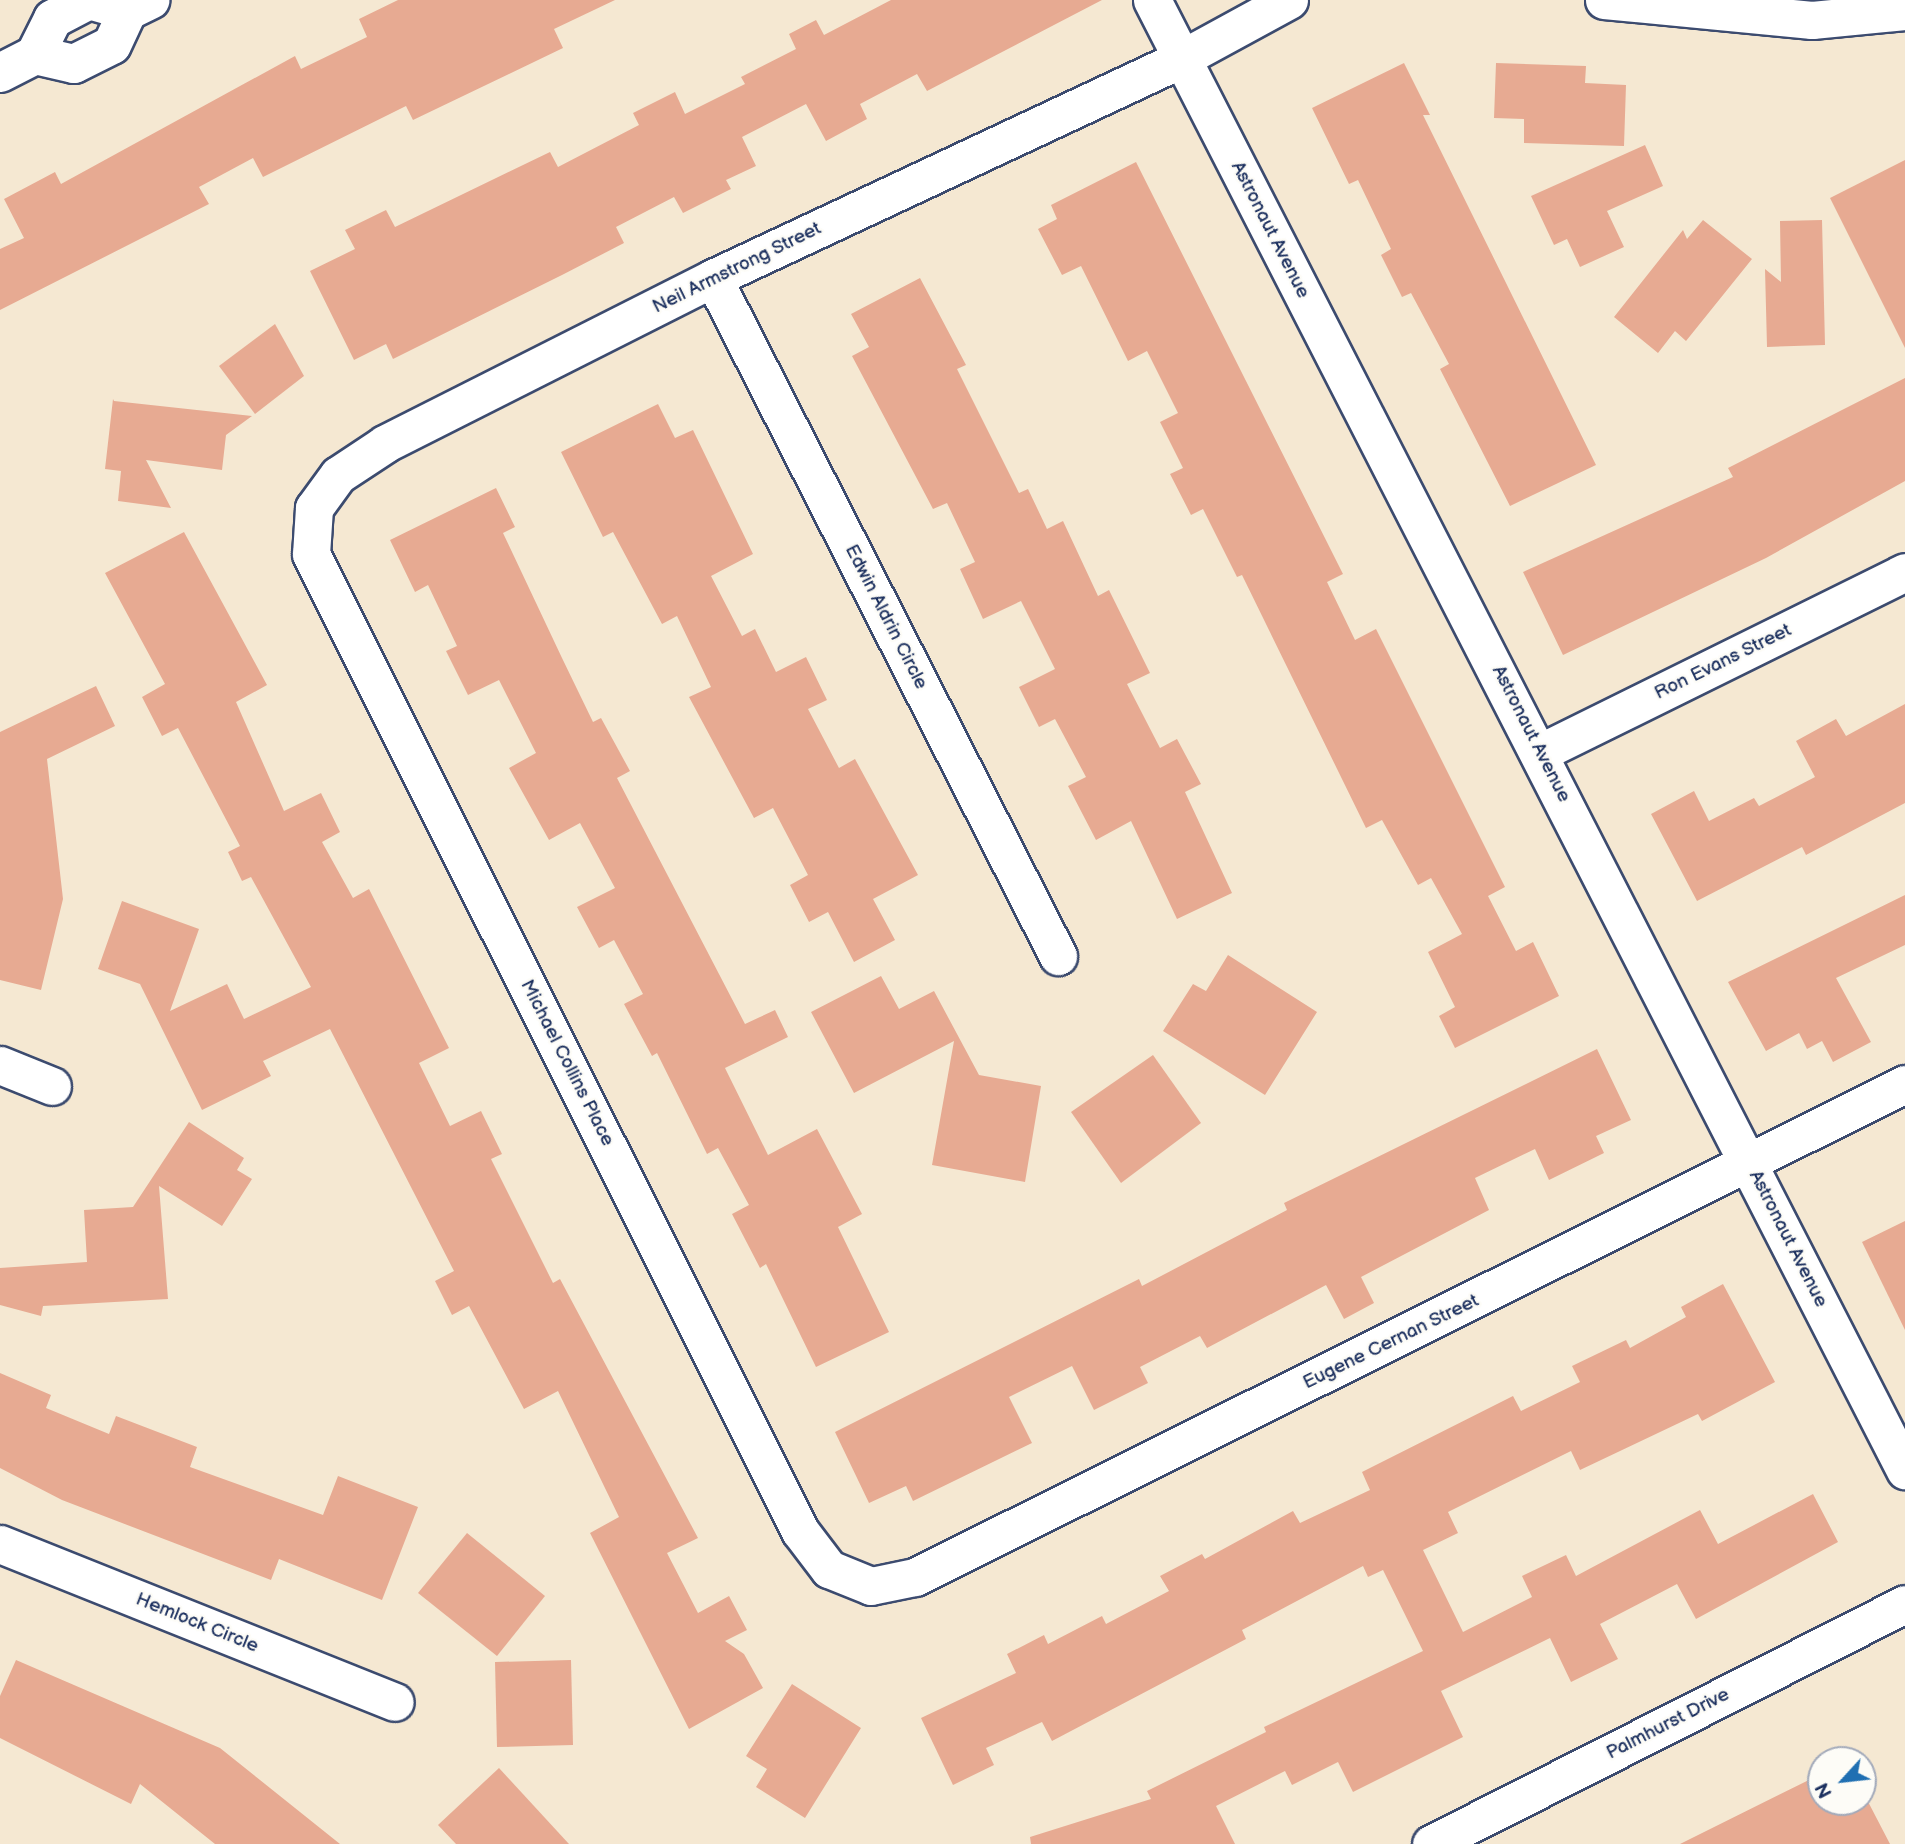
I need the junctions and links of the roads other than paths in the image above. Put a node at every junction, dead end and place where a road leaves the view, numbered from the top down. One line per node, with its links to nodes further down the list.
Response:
1 (1152, 0): 6 (street, Astronaut Avenue)
2 (1289, 0): 6 (street, Neil Armstrong Street)
3 (1604, 0): 5 (street)
4 (140, 6): 7 (street)
5 (1905, 11)
6 (1181, 59): 8 (street, Neil Armstrong Street); 11 (street, Astronaut Avenue)
7 (0, 73)
8 (713, 278): 9 (street, Neil Armstrong Street); 12 (street, Edwin Aldrin Circle)
9 (314, 508): 19 (street, Michael Collins Place)
10 (1905, 572): 11 (street, Ron Evans Street)
11 (1541, 752): 16 (street, Astronaut Avenue)
12 (1058, 956)
13 (0, 1065): 15 (street)
14 (1905, 1084): 16 (street, Eugene Cernan Street)
15 (52, 1086)
16 (1750, 1164): 17 (street, Astronaut Avenue); 19 (street, Eugene Cernan Street)
17 (1905, 1470)
18 (0, 1544): 21 (street, Hemlock Circle)
19 (871, 1586)
20 (1905, 1604): 22 (street, Palmhurst Drive)
21 (395, 1702)
22 (1431, 1844)

